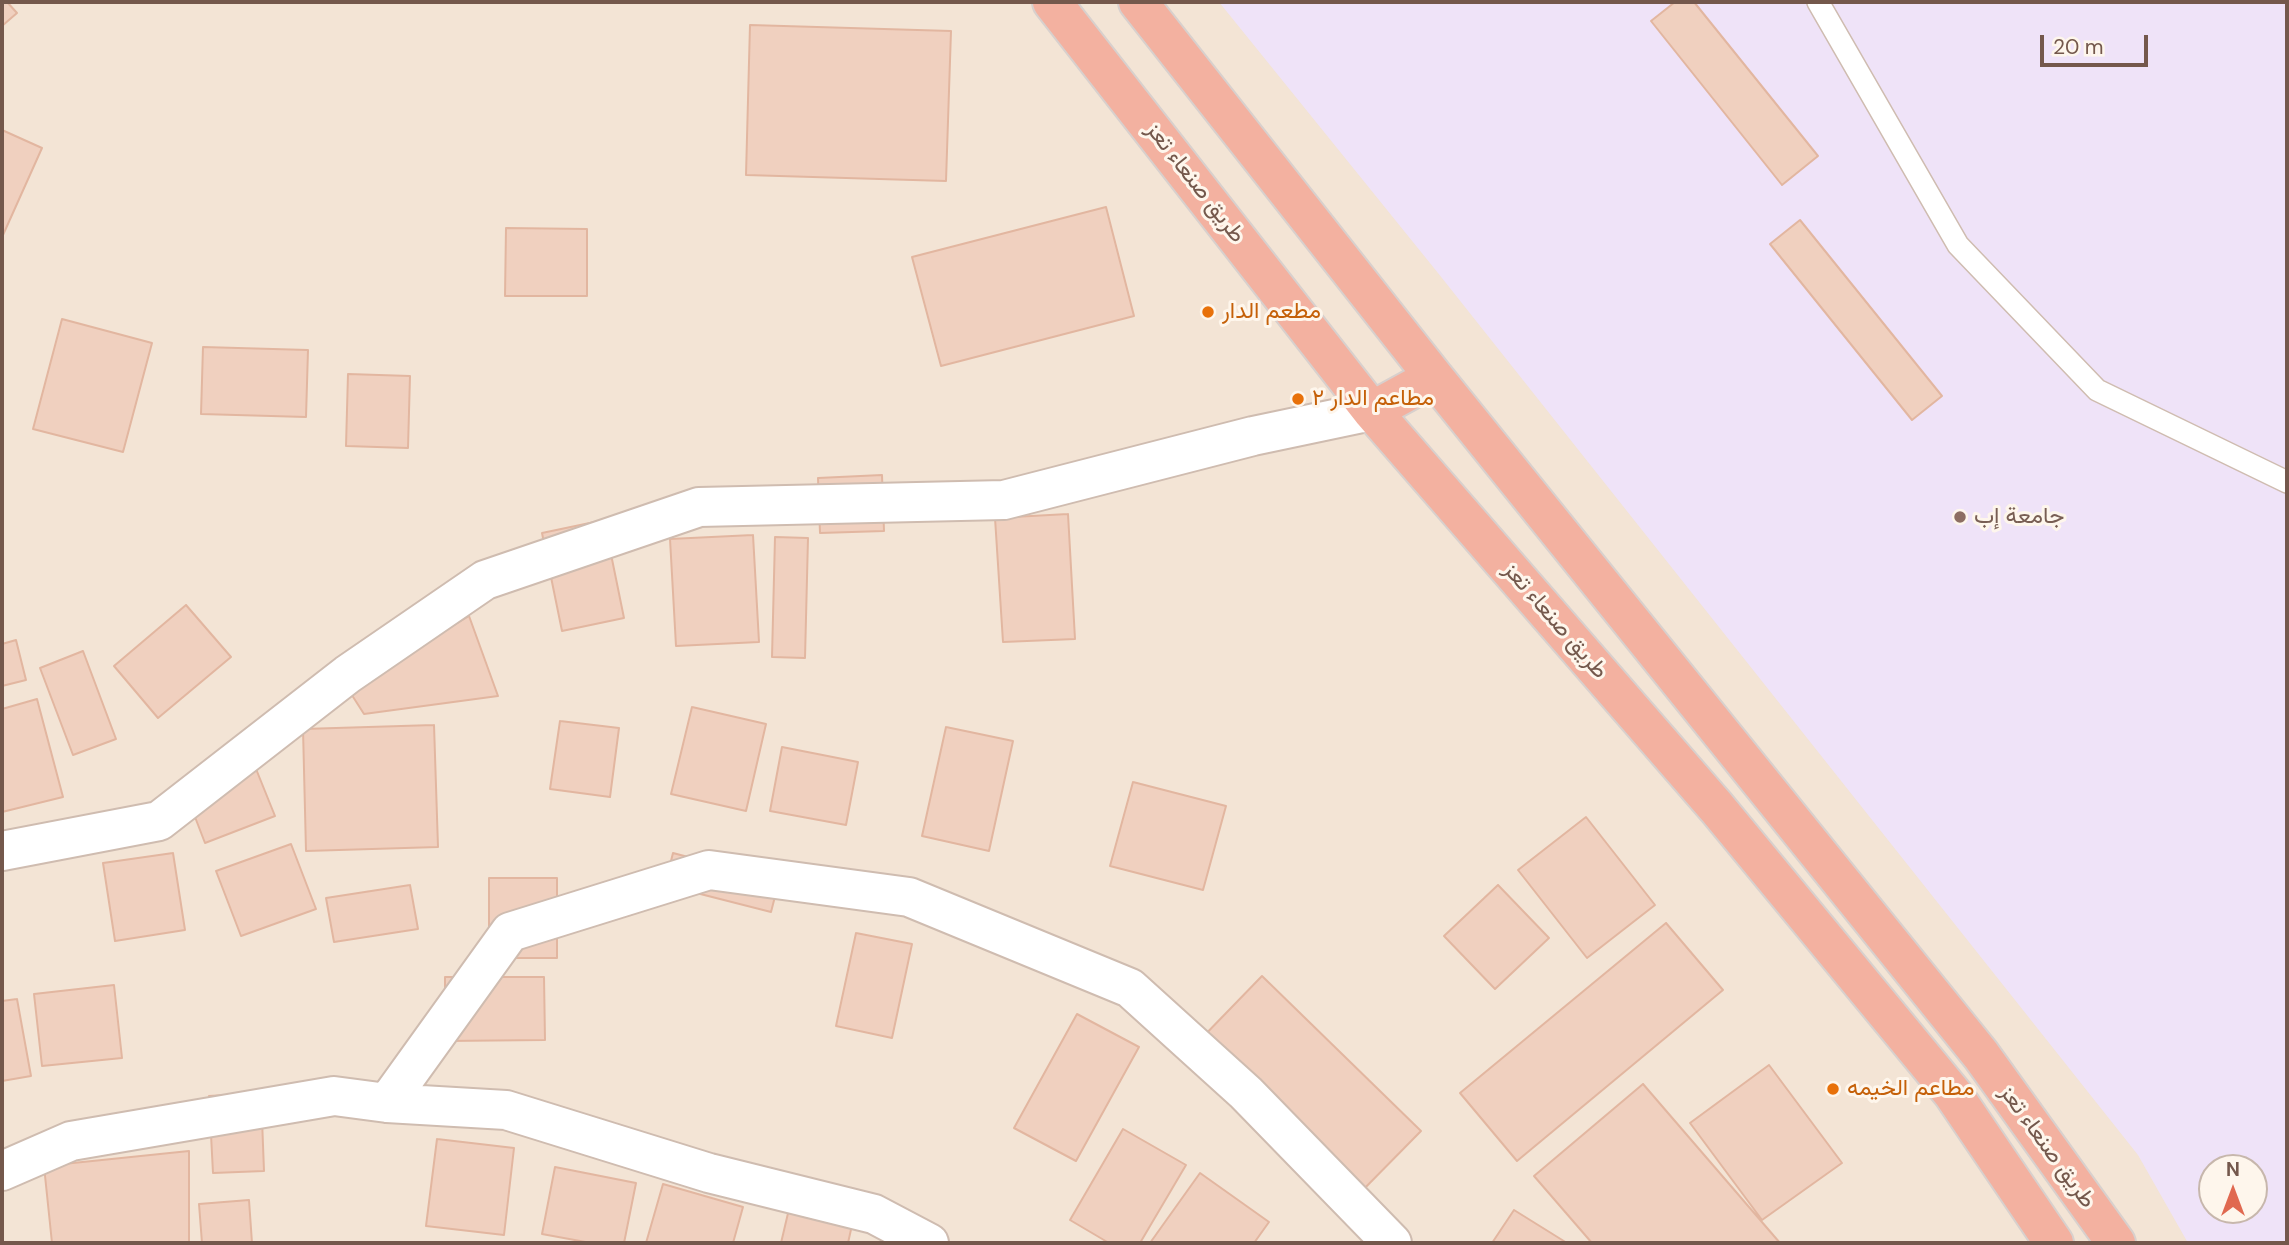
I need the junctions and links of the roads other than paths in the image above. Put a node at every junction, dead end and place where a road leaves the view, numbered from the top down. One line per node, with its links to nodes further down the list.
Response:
1 (1052, 2): 5 (highway, طريق صنعاء تعز)
2 (1138, 2): 4 (highway, طريق صنعاء تعز)
3 (1818, 2): 6 (lane)
4 (1434, 377): 5 (highway); 13 (highway, طريق صنعاء تعز)
5 (1372, 411): 7 (street); 12 (highway, طريق صنعاء تعز)
6 (2287, 482)
7 (2, 851)
8 (387, 1103): 9 (street); 10 (street); 11 (street)
9 (2, 1171)
10 (929, 1243)
11 (1392, 1243)
12 (2053, 1243)
13 (2116, 1243)

